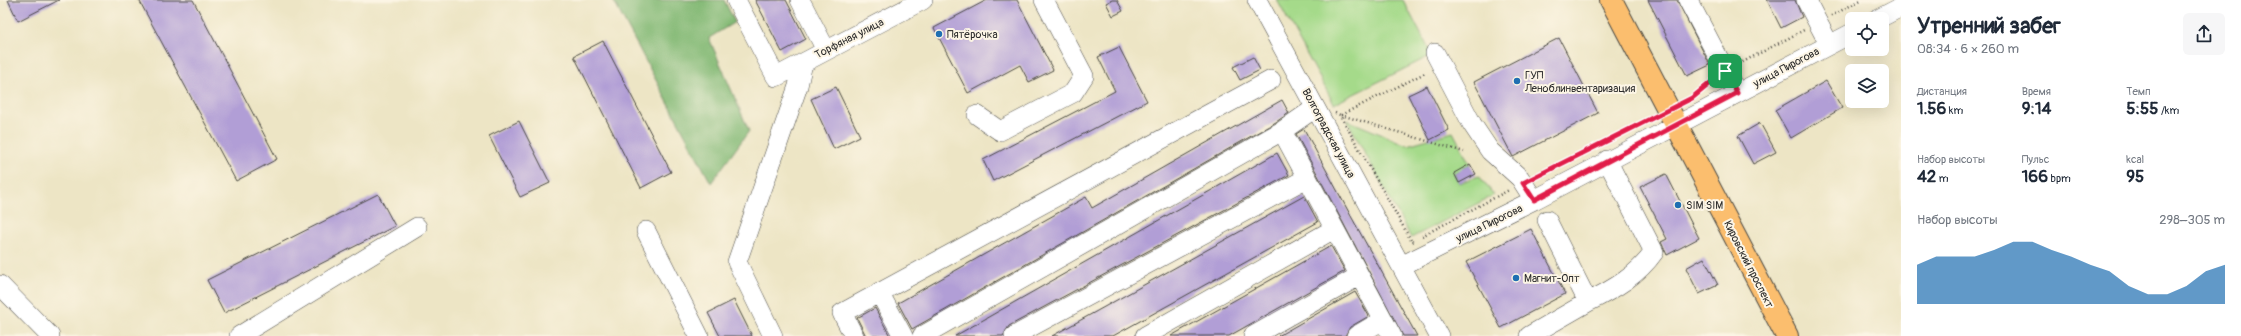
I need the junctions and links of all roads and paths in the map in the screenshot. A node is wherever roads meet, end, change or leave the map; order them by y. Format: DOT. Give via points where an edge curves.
graph roads {
  1 [pos="736,0"];
  2 [pos="800,0"];
  3 [pos="1044,0"];
  4 [pos="1257,0"];
  5 [pos="1611,0"];
  6 [pos="1688,0"];
  7 [pos="1806,0"];
  8 [pos="1861,0"];
  9 [pos="916,2"];
  10 [pos="1901,7"];
  11 [pos="1889,13"];
  12 [pos="1818,22"];
  13 [pos="1845,36"];
  14 [pos="1829,44"];
  15 [pos="826,50"];
  16 [pos="1435,53"];
  17 [pos="803,63"];
  18 [pos="1725,71"];
  19 [pos="1425,73"];
  20 [pos="1271,80"];
  21 [pos="1737,93"];
  22 [pos="1323,109"];
  23 [pos="977,115"];
  24 [pos="1340,115"];
  25 [pos="1672,116"];
  26 [pos="1282,131"];
  27 [pos="1464,152"];
  28 [pos="1607,160"];
  29 [pos="1307,178"];
  30 [pos="1523,183"];
  31 [pos="1534,200"];
  32 [pos="1547,220"];
  33 [pos="417,227"];
  34 [pos="1334,229"];
  35 [pos="646,231"];
  36 [pos="1401,266"];
  37 [pos="1359,276"];
  38 [pos="0,285"];
  39 [pos="879,292"];
  40 [pos="1588,302"];
  41 [pos="1388,328"];
  42 [pos="50,336"];
  43 [pos="239,336"];
  44 [pos="700,336"];
  45 [pos="773,336"];
  46 [pos="854,336"];
  47 [pos="903,336"];
  48 [pos="922,336"];
  49 [pos="1014,336"];
  50 [pos="1144,336"];
  51 [pos="1253,336"];
  52 [pos="1356,336"];
  53 [pos="1439,336"];
  54 [pos="1529,336"];
  55 [pos="1787,336"];
  1 -- 17 [label="street, Торфяная улица" via="776,76"];
  2 -- 15 [label="street"];
  3 -- 23 [label="street" via="1084,76 1073,94 1000,131"];
  4 -- 22 [label="street, Волгоградская улица"];
  5 -- 25 [label="main road, Кировский проспект"];
  6 -- 18 [label="street"];
  7 -- 12 [label="street"];
  8 -- 12 [label="path"];
  9 -- 15 [label="street, Торфяная улица"];
  10 -- 11 [label="street"];
  12 -- 14 [label="street"];
  12 -- 18 [label="path"];
  13 -- 14 [label="street, улица Пирогова"];
  14 -- 21 [label="street, улица Пирогова"];
  15 -- 17 [label="street, Торфяная улица"];
  16 -- 30 [label="street" via="1472,124 1490,151"];
  17 -- 45 [label="street" via="798,86 738,262"];
  18 -- 21 [label="street"];
  18 -- 25 [label="path"];
  19 -- 24 [label="path"];
  20 -- 39 [label="street"];
  21 -- 25 [label="street, улица Пирогова"];
  22 -- 24 [label="path"];
  22 -- 26 [label="street"];
  22 -- 36 [label="street, Волгоградская улица"];
  24 -- 27 [label="path"];
  24 -- 30 [label="path" via="1412,242"];
  25 -- 28 [label="street, улица Пирогова"];
  25 -- 30 [label="path"];
  25 -- 55 [label="main road, Кировский проспект"];
  26 -- 29 [label="street"];
  26 -- 48 [label="street"];
  28 -- 31 [label="street, улица Пирогова"];
  28 -- 40 [label="street" via="1654,252 1644,267 1610,291"];
  29 -- 34 [label="street"];
  29 -- 49 [label="street"];
  30 -- 31 [label="street"];
  31 -- 36 [label="street, улица Пирогова"];
  32 -- 40 [label="street"];
  33 -- 43 [label="street"];
  34 -- 37 [label="street"];
  34 -- 50 [label="street"];
  35 -- 44 [label="street"];
  36 -- 53 [label="street, Волгоградская улица"];
  37 -- 41 [label="street"];
  37 -- 51 [label="street"];
  38 -- 42 [label="street"];
  39 -- 46 [label="street" via="842,313"];
  39 -- 47 [label="street"];
  40 -- 54 [label="street"];
  41 -- 52 [label="street"];
}
